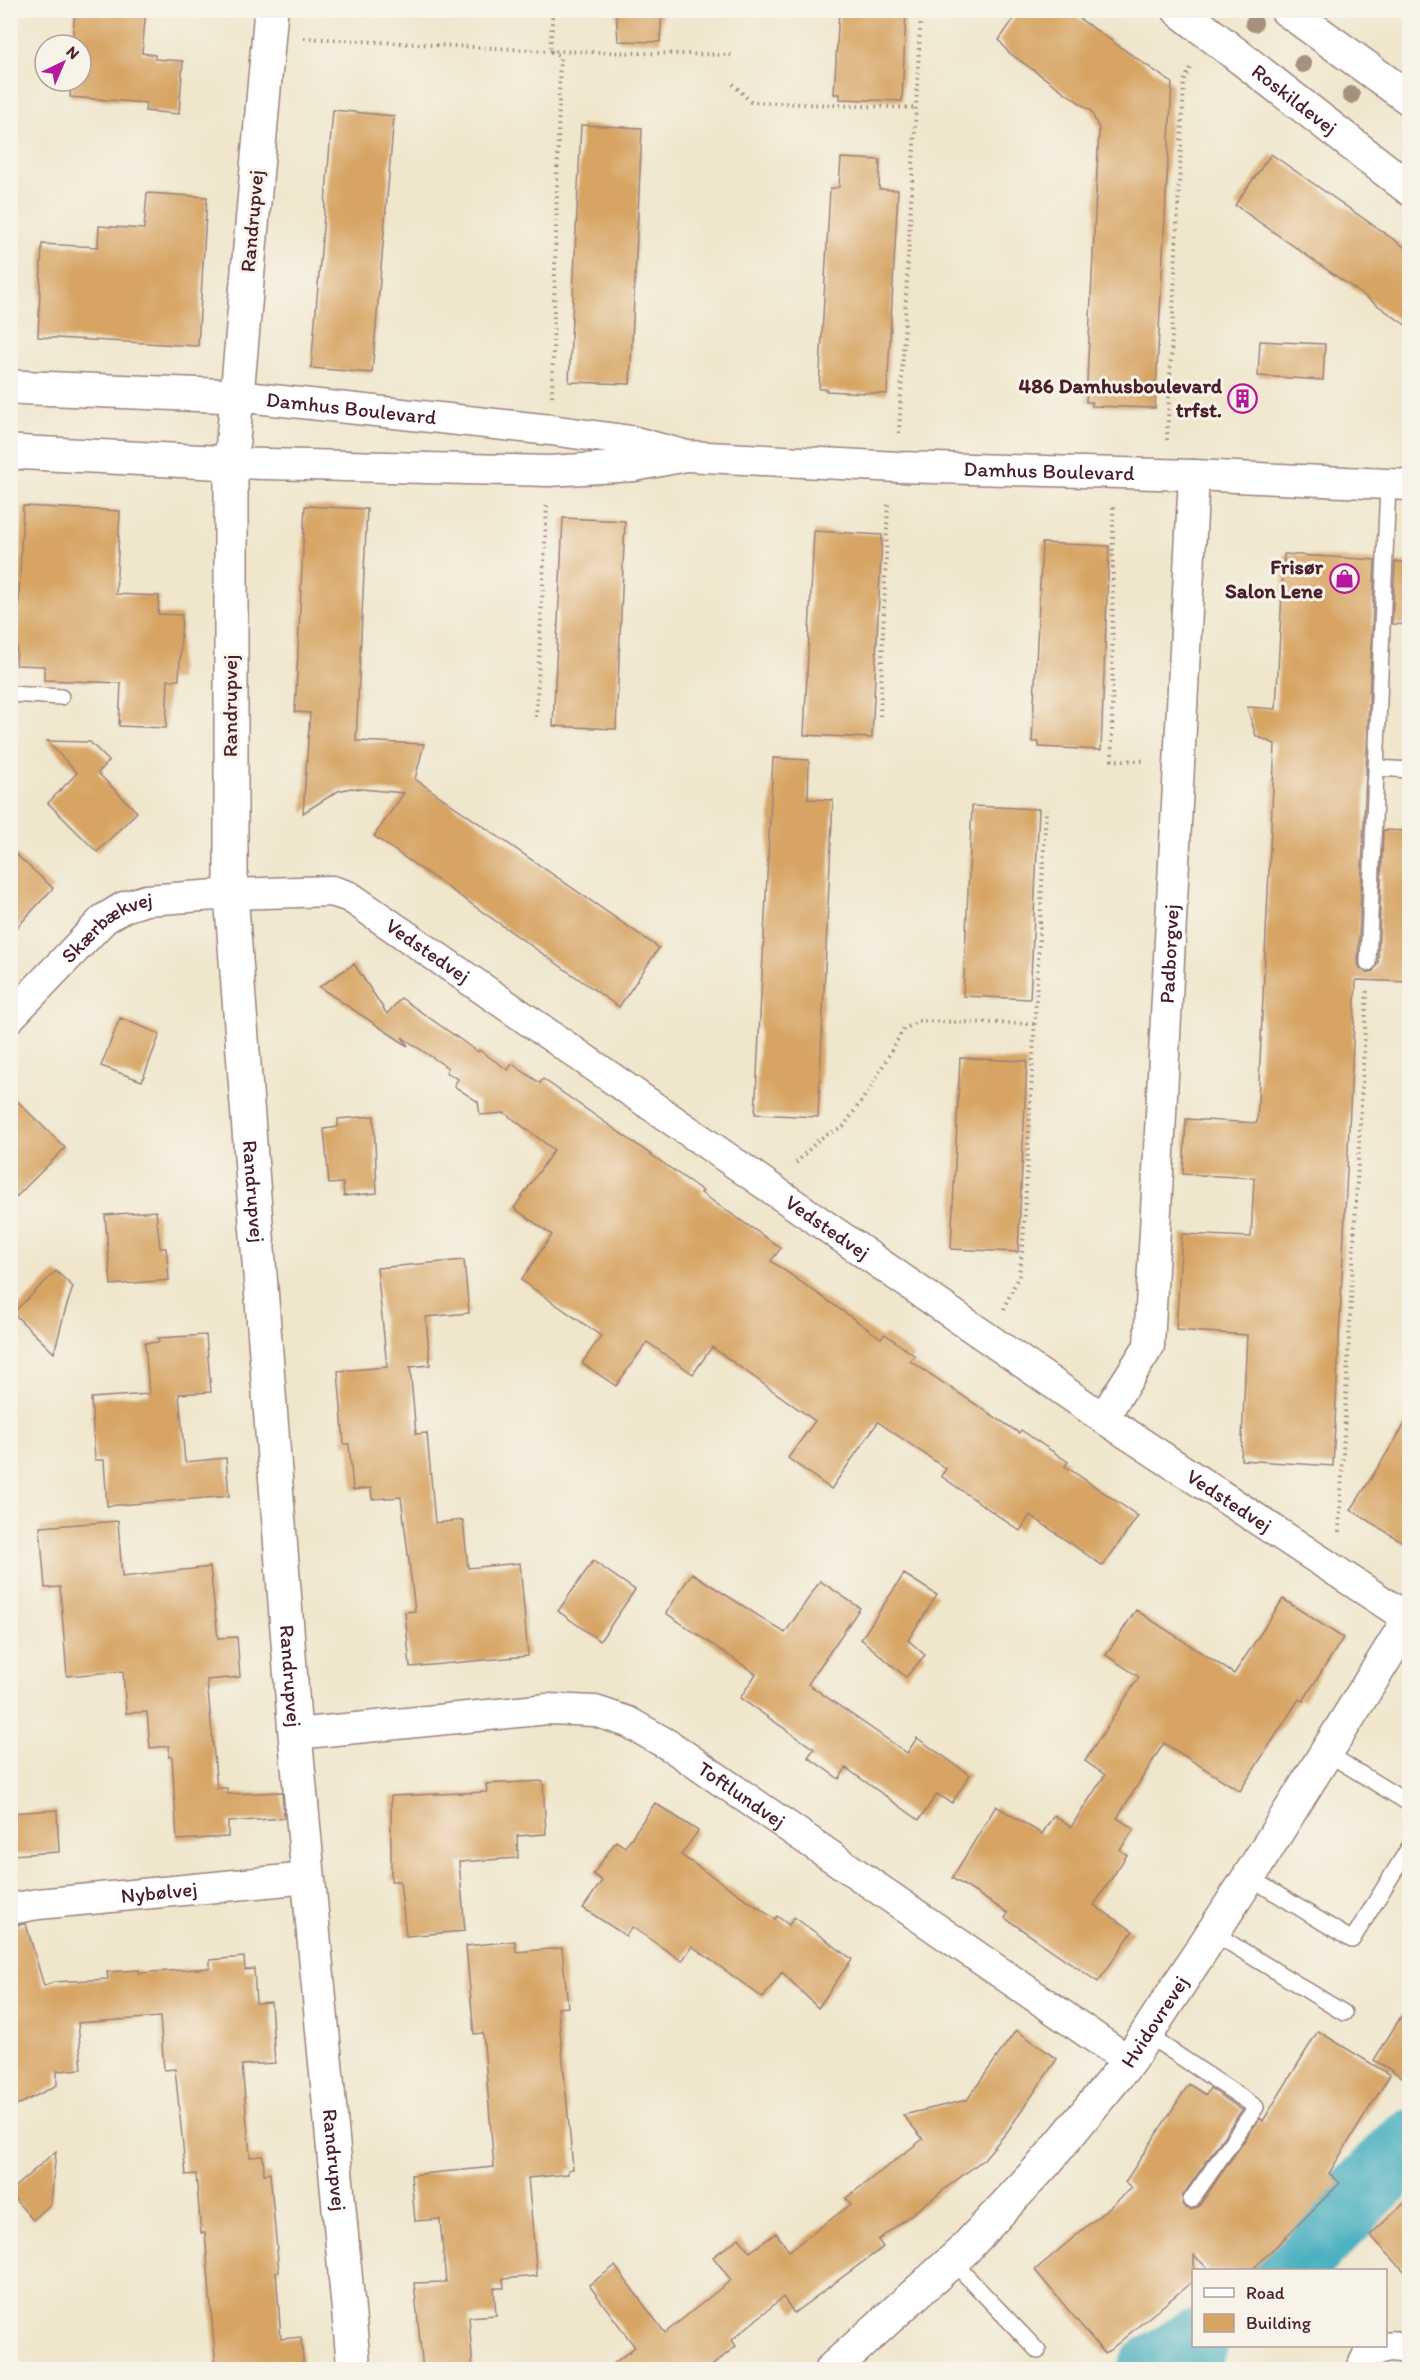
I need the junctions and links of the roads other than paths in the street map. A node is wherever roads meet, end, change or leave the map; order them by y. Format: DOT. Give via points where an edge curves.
graph roads {
  1 [pos="1179,10"];
  2 [pos="1287,10"];
  3 [pos="270,23"];
  4 [pos="1410,99"];
  5 [pos="1410,189"];
  6 [pos="10,387"];
  7 [pos="236,396"];
  8 [pos="10,452"];
  9 [pos="687,456"];
  10 [pos="231,463"];
  11 [pos="1194,475"];
  12 [pos="1399,485"];
  13 [pos="10,694"];
  14 [pos="62,697"];
  15 [pos="1376,768"];
  16 [pos="1410,770"];
  17 [pos="231,894"];
  18 [pos="1368,963"];
  19 [pos="10,1017"];
  20 [pos="1103,1418"];
  21 [pos="1409,1618"];
  22 [pos="295,1734"];
  23 [pos="1324,1752"];
  24 [pos="1410,1804"];
  25 [pos="1410,1846"];
  26 [pos="1249,1877"];
  27 [pos="308,1878"];
  28 [pos="10,1909"];
  29 [pos="1212,1932"];
  30 [pos="1344,2013"];
  31 [pos="1146,2034"];
  32 [pos="1129,2061"];
  33 [pos="1191,2200"];
  34 [pos="952,2260"];
  35 [pos="1387,2345"];
  36 [pos="1382,2347"];
  37 [pos="1410,2350"];
  38 [pos="1038,2351"];
  39 [pos="354,2370"];
  40 [pos="831,2370"];
  41 [pos="1362,2370"];
  1 -- 5 [label="street, Roskildevej"];
  2 -- 4 [label="street"];
  3 -- 7 [label="street, Randrupvej"];
  6 -- 7 [label="street, Damhus Boulevard"];
  7 -- 9 [label="street, Damhus Boulevard" via="551,430 631,441"];
  7 -- 10 [label="street, Randrupvej"];
  8 -- 10 [label="street, Damhus Boulevard"];
  9 -- 10 [label="street, Damhus Boulevard" via="634,466 549,471"];
  9 -- 11 [label="street, Damhus Boulevard"];
  10 -- 17 [label="street, Randrupvej"];
  11 -- 12 [label="street, Damhus Boulevard"];
  11 -- 20 [label="street, Padborgvej" via="1149,1346"];
  12 -- 15 [label="lane"];
  13 -- 14 [label="lane"];
  15 -- 16 [label="lane"];
  15 -- 18 [label="lane"];
  17 -- 19 [label="street, Skærbækvej" via="146,900 124,907 104,919"];
  17 -- 20 [label="street, Vedstedvej" via="332,891 350,897"];
  17 -- 22 [label="street, Randrupvej"];
  20 -- 21 [label="street, Vedstedvej"];
  21 -- 23 [label="street, Hvidovrevej"];
  22 -- 27 [label="street, Randrupvej"];
  22 -- 32 [label="street, Toftlundvej" via="548,1709 595,1711 628,1722 672,1747"];
  23 -- 24 [label="lane"];
  23 -- 26 [label="street, Hvidovrevej"];
  25 -- 26 [label="lane" via="1352,1940"];
  26 -- 29 [label="street, Hvidovrevej"];
  27 -- 28 [label="street, Nybølvej"];
  27 -- 39 [label="street, Randrupvej"];
  29 -- 30 [label="lane"];
  29 -- 31 [label="street, Hvidovrevej"];
  31 -- 32 [label="street, Hvidovrevej"];
  31 -- 33 [label="lane" via="1256,2107"];
  32 -- 34 [label="street, Hvidovrevej" via="1045,2163"];
  34 -- 38 [label="lane"];
  34 -- 40 [label="street, Hvidovrevej"];
  35 -- 37 [label="street"];
  36 -- 41 [label="street" via="1375,2349"];
}
